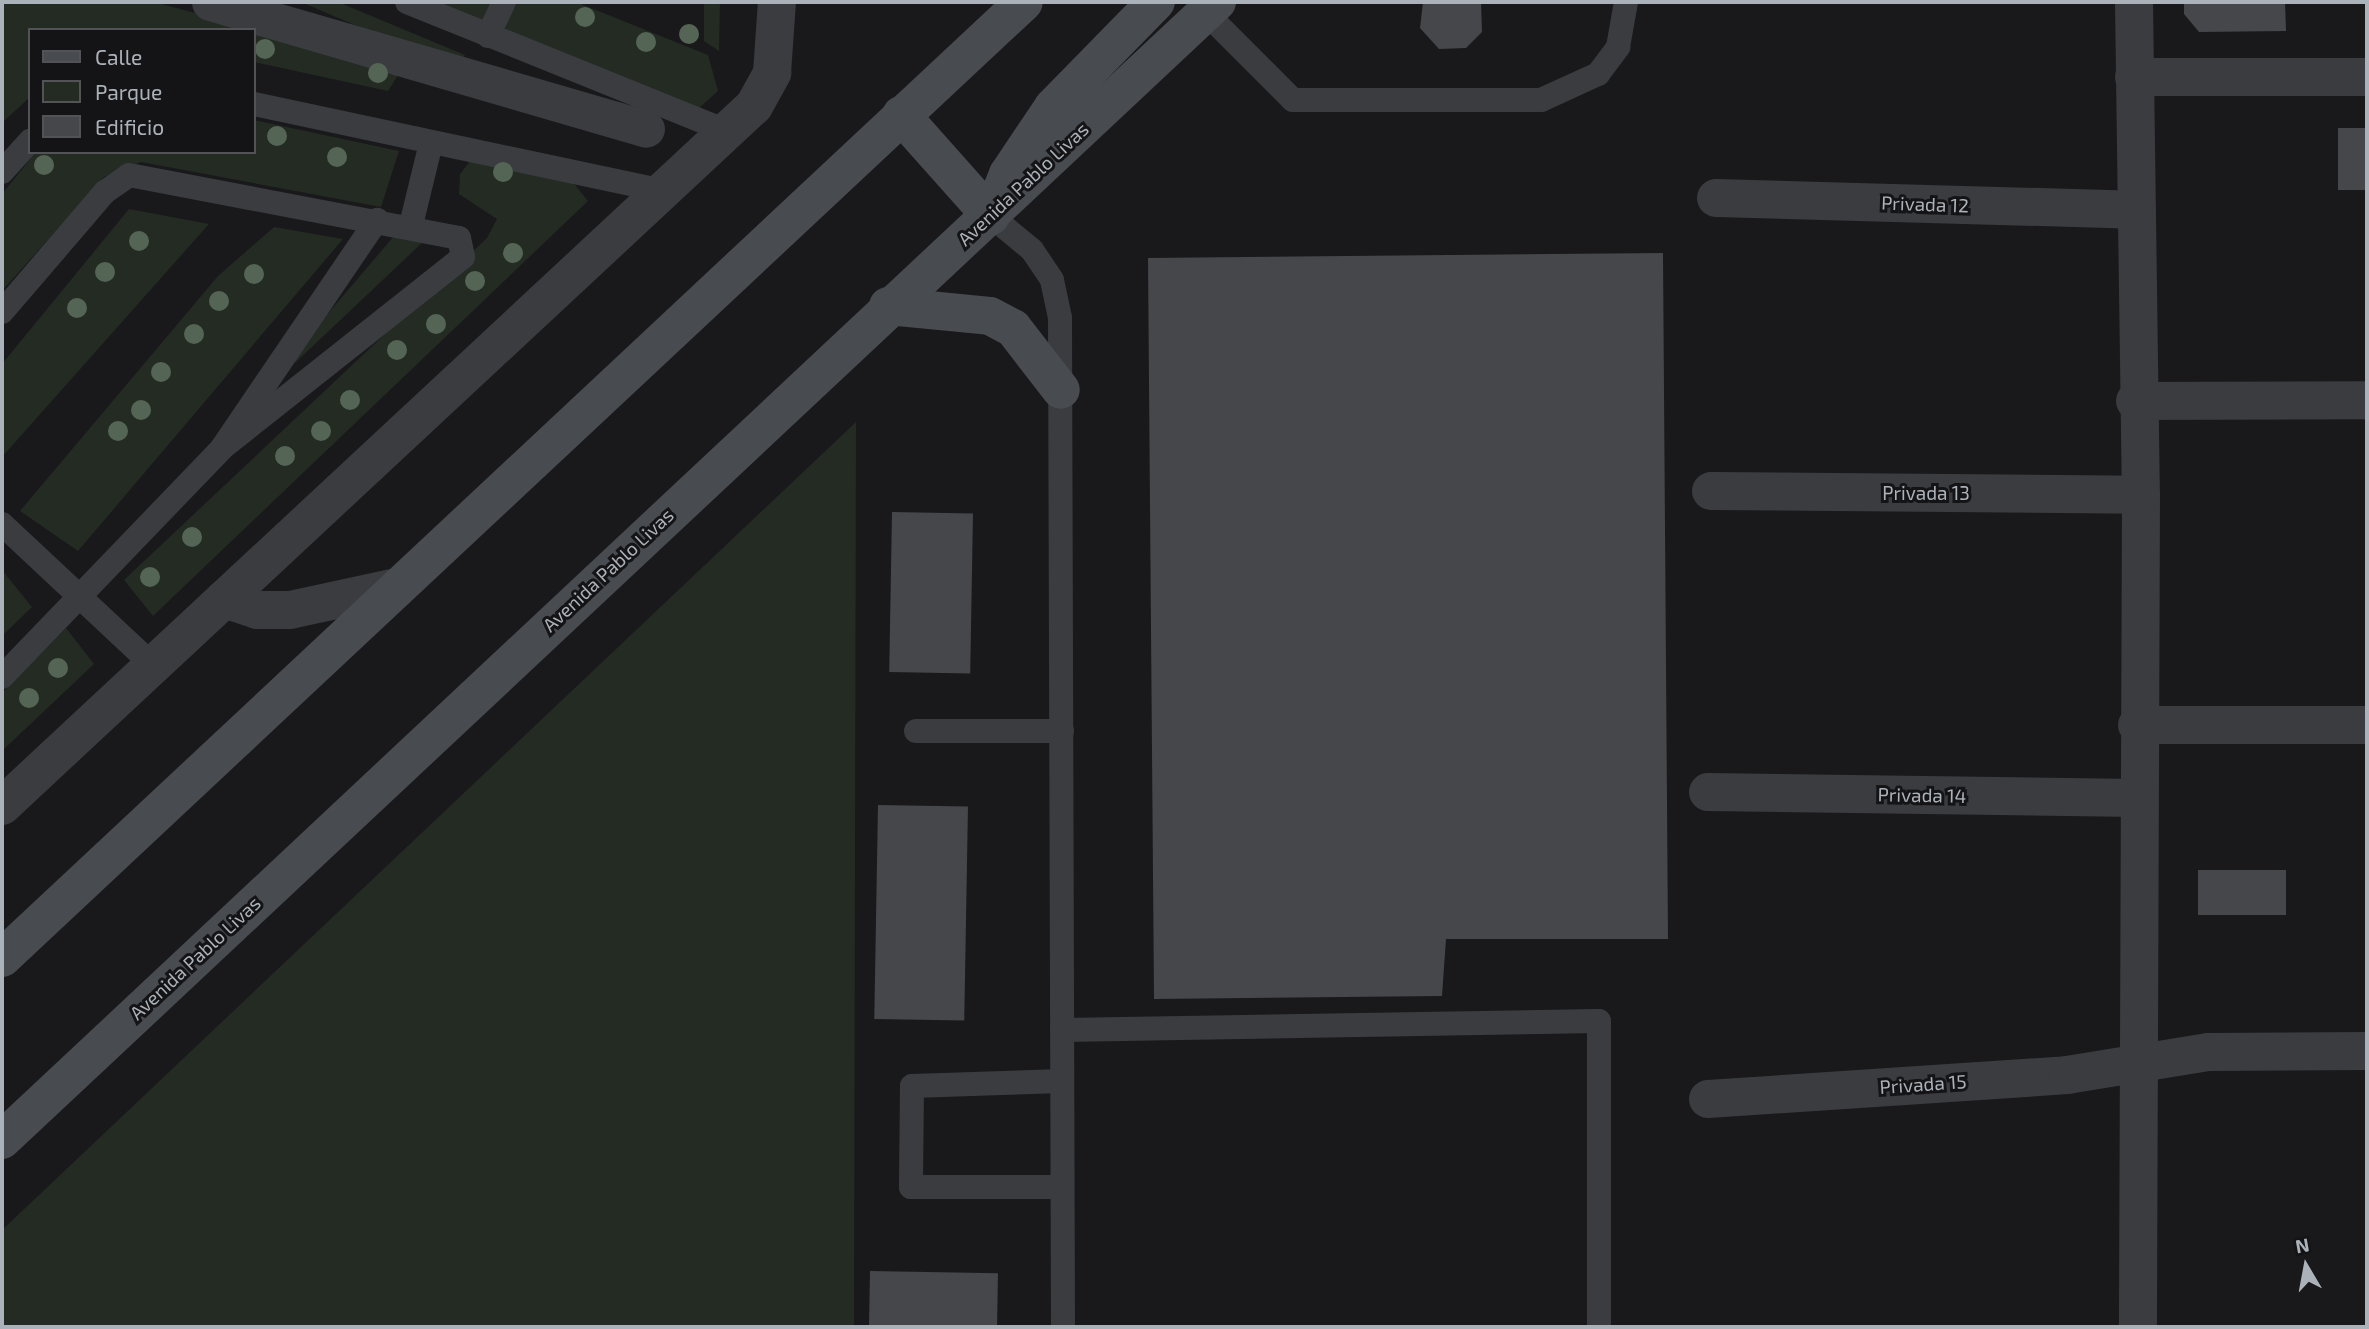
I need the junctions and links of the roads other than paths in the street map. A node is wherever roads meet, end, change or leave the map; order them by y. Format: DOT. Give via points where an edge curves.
graph roads {
  1 [pos="210,2"];
  2 [pos="407,2"];
  3 [pos="504,2"];
  4 [pos="776,2"];
  5 [pos="1024,2"];
  6 [pos="1156,2"];
  7 [pos="1626,2"];
  8 [pos="2134,2"];
  9 [pos="1211,7"];
  10 [pos="488,36"];
  11 [pos="2367,76"];
  12 [pos="2134,77"];
  13 [pos="256,104"];
  14 [pos="901,115"];
  15 [pos="646,130"];
  16 [pos="728,132"];
  17 [pos="28,143"];
  18 [pos="431,143"];
  19 [pos="2,172"];
  20 [pos="665,191"];
  21 [pos="1716,198"];
  22 [pos="2134,210"];
  23 [pos="991,216"];
  24 [pos="377,220"];
  25 [pos="411,225"];
  26 [pos="888,306"];
  27 [pos="2,312"];
  28 [pos="1061,390"];
  29 [pos="2135,401"];
  30 [pos="2367,401"];
  31 [pos="222,448"];
  32 [pos="1711,491"];
  33 [pos="2141,495"];
  34 [pos="2,524"];
  35 [pos="392,588"];
  36 [pos="84,596"];
  37 [pos="224,599"];
  38 [pos="154,666"];
  39 [pos="2,677"];
  40 [pos="2137,725"];
  41 [pos="2367,725"];
  42 [pos="916,731"];
  43 [pos="1062,731"];
  44 [pos="1708,792"];
  45 [pos="2136,799"];
  46 [pos="2,806"];
  47 [pos="2,958"];
  48 [pos="1062,1030"];
  49 [pos="2367,1051"];
  50 [pos="2136,1064"];
  51 [pos="1062,1081"];
  52 [pos="1708,1099"];
  53 [pos="2,1140"];
  54 [pos="1062,1187"];
  55 [pos="1062,1327"];
  56 [pos="1599,1327"];
  57 [pos="2138,1327"];
  1 -- 15 [label="street"];
  2 -- 10 [label="lane"];
  3 -- 10 [label="lane"];
  4 -- 16 [label="street" via="772,73 754,106"];
  5 -- 14 [label="main road"];
  6 -- 23 [label="main road" via="1053,107 1008,174"];
  7 -- 9 [label="lane" via="1618,47 1598,74 1541,100 1293,100"];
  8 -- 12 [label="street"];
  9 -- 23 [label="main road, Avenida Pablo Livas"];
  10 -- 16 [label="lane"];
  11 -- 12 [label="street"];
  12 -- 22 [label="street"];
  13 -- 18 [label="lane"];
  14 -- 23 [label="main road"];
  14 -- 35 [label="main road"];
  16 -- 20 [label="street"];
  17 -- 19 [label="lane"];
  18 -- 20 [label="lane"];
  18 -- 25 [label="lane"];
  20 -- 37 [label="street"];
  21 -- 22 [label="street, Privada 12"];
  22 -- 29 [label="street"];
  23 -- 26 [label="main road, Avenida Pablo Livas"];
  23 -- 28 [label="lane" via="1032,250 1052,280"];
  24 -- 25 [label="lane"];
  24 -- 27 [label="lane" via="129,175 105,192"];
  24 -- 31 [label="lane"];
  25 -- 31 [label="lane" via="459,238 463,257"];
  26 -- 28 [label="main road" via="990,316 1013,328"];
  26 -- 53 [label="main road, Avenida Pablo Livas"];
  28 -- 43 [label="lane"];
  29 -- 30 [label="street"];
  29 -- 33 [label="street"];
  31 -- 36 [label="lane"];
  32 -- 33 [label="street, Privada 13"];
  33 -- 40 [label="street"];
  34 -- 36 [label="lane"];
  35 -- 37 [label="street" via="290,610 257,610"];
  35 -- 47 [label="main road"];
  36 -- 38 [label="lane"];
  36 -- 39 [label="lane"];
  37 -- 38 [label="street"];
  38 -- 46 [label="street"];
  40 -- 41 [label="street"];
  40 -- 45 [label="street"];
  42 -- 43 [label="lane"];
  43 -- 48 [label="lane"];
  44 -- 45 [label="street, Privada 14"];
  45 -- 50 [label="street"];
  48 -- 51 [label="lane"];
  48 -- 56 [label="lane" via="1599,1021"];
  49 -- 50 [label="street, Privada 15" via="2208,1052"];
  50 -- 52 [label="street, Privada 15" via="2067,1075"];
  50 -- 57 [label="street"];
  51 -- 54 [label="lane"];
  51 -- 54 [label="lane" via="912,1086 911,1187"];
  54 -- 55 [label="lane"];
}
